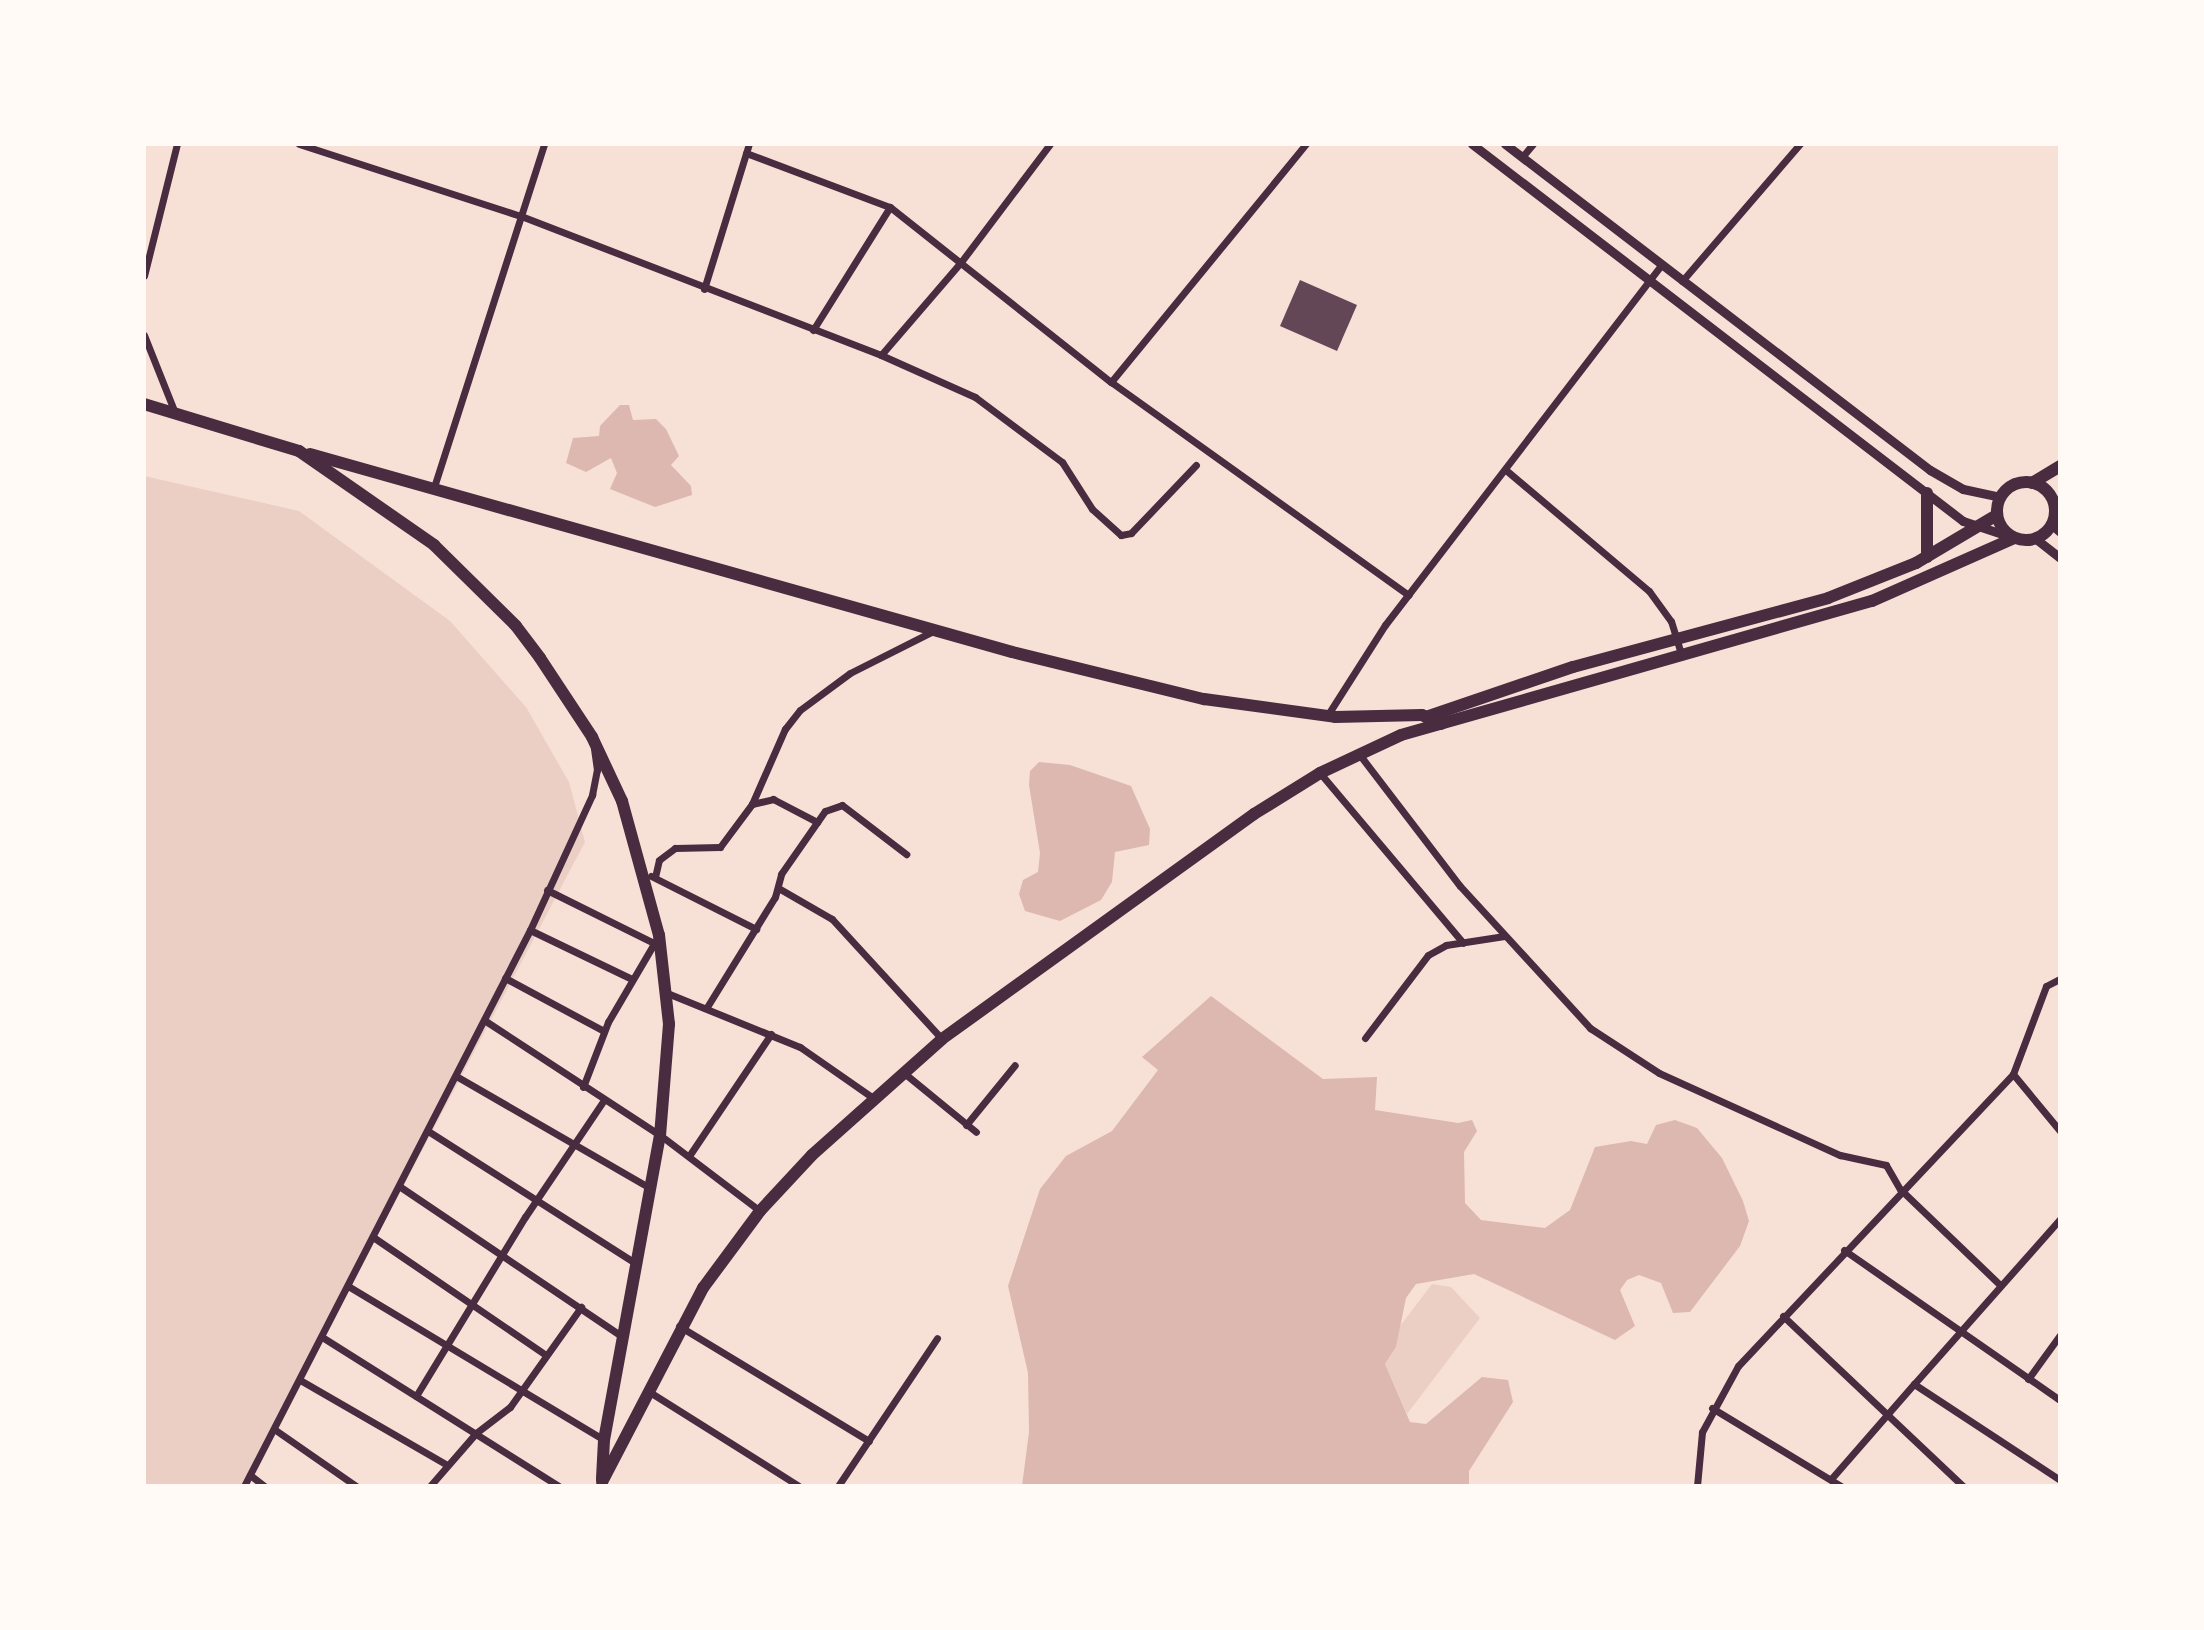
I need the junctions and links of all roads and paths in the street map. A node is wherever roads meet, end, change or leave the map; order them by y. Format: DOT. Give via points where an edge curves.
graph roads {
  1 [pos="177,144"];
  2 [pos="299,144"];
  3 [pos="544,144"];
  4 [pos="749,144"];
  5 [pos="1036,144"];
  6 [pos="1306,144"];
  7 [pos="1472,144"];
  8 [pos="1505,144"];
  9 [pos="1533,144"];
  10 [pos="1800,144"];
  11 [pos="1047,147"];
  12 [pos="746,153"];
  13 [pos="1522,157"];
  14 [pos="890,207"];
  15 [pos="521,216"];
  16 [pos="961,262"];
  17 [pos="1660,266"];
  18 [pos="144,276"];
  19 [pos="1650,280"];
  20 [pos="1682,281"];
  21 [pos="704,289"];
  22 [pos="813,330"];
  23 [pos="144,335"];
  24 [pos="881,355"];
  25 [pos="1111,382"];
  26 [pos="144,404"];
  27 [pos="175,413"];
  28 [pos="299,451"];
  29 [pos="1196,465"];
  30 [pos="2060,466"];
  31 [pos="1507,471"];
  32 [pos="2032,483"];
  33 [pos="434,487"];
  34 [pos="1927,493"];
  35 [pos="2001,497"];
  36 [pos="1997,515"];
  37 [pos="2057,515"];
  38 [pos="1973,528"];
  39 [pos="2014,538"];
  40 [pos="2036,539"];
  41 [pos="1927,557"];
  42 [pos="2060,558"];
  43 [pos="1409,595"];
  44 [pos="937,629"];
  45 [pos="1678,640"];
  46 [pos="1682,656"];
  47 [pos="1327,716"];
  48 [pos="1428,716"];
  49 [pos="1441,724"];
  50 [pos="1401,735"];
  51 [pos="592,737"];
  52 [pos="1359,754"];
  53 [pos="1320,773"];
  54 [pos="752,804"];
  55 [pos="817,822"];
  56 [pos="906,854"];
  57 [pos="651,876"];
  58 [pos="780,889"];
  59 [pos="547,890"];
  60 [pos="756,929"];
  61 [pos="530,930"];
  62 [pos="1504,936"];
  63 [pos="657,939"];
  64 [pos="1463,943"];
  65 [pos="505,978"];
  66 [pos="632,979"];
  67 [pos="2060,979"];
  68 [pos="667,993"];
  69 [pos="707,1007"];
  70 [pos="484,1020"];
  71 [pos="604,1031"];
  72 [pos="771,1034"];
  73 [pos="1365,1038"];
  74 [pos="942,1039"];
  75 [pos="1015,1065"];
  76 [pos="903,1072"];
  77 [pos="2013,1074"];
  78 [pos="456,1076"];
  79 [pos="583,1087"];
  80 [pos="873,1098"];
  81 [pos="604,1100"];
  82 [pos="966,1125"];
  83 [pos="428,1131"];
  84 [pos="2060,1131"];
  85 [pos="976,1132"];
  86 [pos="660,1135"];
  87 [pos="574,1145"];
  88 [pos="689,1156"];
  89 [pos="399,1186"];
  90 [pos="650,1188"];
  91 [pos="1900,1189"];
  92 [pos="536,1201"];
  93 [pos="760,1211"];
  94 [pos="2060,1219"];
  95 [pos="373,1237"];
  96 [pos="1844,1250"];
  97 [pos="503,1252"];
  98 [pos="637,1264"];
  99 [pos="2000,1285"];
  100 [pos="348,1286"];
  101 [pos="469,1304"];
  102 [pos="581,1307"];
  103 [pos="1783,1316"];
  104 [pos="679,1326"];
  105 [pos="1959,1333"];
  106 [pos="2060,1335"];
  107 [pos="322,1337"];
  108 [pos="623,1337"];
  109 [pos="937,1338"];
  110 [pos="445,1345"];
  111 [pos="546,1355"];
  112 [pos="2028,1379"];
  113 [pos="300,1380"];
  114 [pos="1914,1384"];
  115 [pos="648,1391"];
  116 [pos="521,1393"];
  117 [pos="416,1396"];
  118 [pos="2060,1400"];
  119 [pos="1712,1408"];
  120 [pos="1886,1414"];
  121 [pos="274,1429"];
  122 [pos="476,1433"];
  123 [pos="604,1440"];
  124 [pos="869,1441"];
  125 [pos="447,1465"];
  126 [pos="250,1475"];
  127 [pos="1831,1479"];
  128 [pos="2060,1480"];
  129 [pos="601,1484"];
  130 [pos="244,1486"];
  131 [pos="264,1486"];
  132 [pos="356,1486"];
  133 [pos="430,1486"];
  134 [pos="559,1486"];
  135 [pos="799,1486"];
  136 [pos="838,1486"];
  137 [pos="1697,1486"];
  138 [pos="1841,1486"];
  139 [pos="1963,1486"];
  1 -- 18 [label="street"];
  2 -- 15 [label="street"];
  3 -- 15 [label="street"];
  4 -- 12 [label="street"];
  5 -- 11 [label="street"];
  6 -- 25 [label="street"];
  7 -- 19 [label="street"];
  8 -- 13 [label="street"];
  9 -- 13 [label="street"];
  10 -- 20 [label="street"];
  11 -- 16 [label="street"];
  12 -- 14 [label="street"];
  12 -- 21 [label="street"];
  13 -- 17 [label="street"];
  14 -- 16 [label="street"];
  14 -- 22 [label="street"];
  15 -- 21 [label="street"];
  15 -- 33 [label="street"];
  16 -- 24 [label="street"];
  16 -- 25 [label="street"];
  17 -- 19 [label="street"];
  17 -- 20 [label="street"];
  19 -- 31 [label="street"];
  19 -- 34 [label="street"];
  20 -- 35 [label="street" via="1940,477 1963,489"];
  21 -- 22 [label="street"];
  22 -- 24 [label="street"];
  23 -- 27 [label="street"];
  24 -- 29 [label="street" via="975,397 1008,419 1062,462 1092,509 1121,535 1131,533"];
  25 -- 43 [label="street"];
  26 -- 27 [label="highway"];
  27 -- 28 [label="highway"];
  28 -- 33 [label="highway"];
  28 -- 51 [label="highway" via="373,498 477,585 524,636"];
  30 -- 32 [label="highway"];
  31 -- 43 [label="street"];
  31 -- 45 [label="street" via="1649,591"];
  32 -- 35 [label="highway" via="2014,485"];
  32 -- 37 [label="highway"];
  33 -- 44 [label="highway"];
  34 -- 38 [label="street"];
  34 -- 41 [label="highway"];
  35 -- 36 [label="highway"];
  36 -- 38 [label="highway"];
  36 -- 39 [label="highway"];
  37 -- 40 [label="highway"];
  38 -- 39 [label="street"];
  38 -- 41 [label="highway"];
  39 -- 40 [label="highway"];
  39 -- 46 [label="highway" via="1872,601"];
  40 -- 42 [label="street"];
  41 -- 45 [label="highway" via="1828,598"];
  43 -- 47 [label="street"];
  44 -- 47 [label="highway" via="1204,699"];
  44 -- 54 [label="street" via="850,673 800,710 785,729"];
  45 -- 46 [label="street"];
  45 -- 48 [label="highway" via="1573,667"];
  46 -- 49 [label="highway"];
  47 -- 48 [label="highway"];
  48 -- 49 [label="highway"];
  48 -- 50 [label="highway"];
  49 -- 50 [label="highway"];
  50 -- 52 [label="highway"];
  51 -- 57 [label="highway"];
  51 -- 59 [label="street" via="597,770 592,795"];
  52 -- 53 [label="highway"];
  52 -- 62 [label="street" via="1431,851"];
  53 -- 64 [label="street"];
  53 -- 74 [label="highway" via="1190,859"];
  54 -- 55 [label="street" via="773,799"];
  54 -- 57 [label="street" via="720,847 675,848 659,860"];
  55 -- 56 [label="street" via="825,811 842,805"];
  55 -- 58 [label="street" via="781,874"];
  57 -- 60 [label="street"];
  57 -- 63 [label="highway"];
  58 -- 60 [label="street"];
  58 -- 74 [label="street" via="832,919"];
  59 -- 61 [label="street"];
  59 -- 63 [label="street"];
  60 -- 69 [label="street"];
  61 -- 65 [label="street"];
  61 -- 66 [label="street"];
  62 -- 64 [label="street"];
  62 -- 91 [label="street" via="1590,1028 1632,1060 1840,1155 1886,1165"];
  63 -- 66 [label="street"];
  63 -- 68 [label="highway"];
  64 -- 73 [label="street" via="1428,955"];
  65 -- 70 [label="street"];
  65 -- 71 [label="street"];
  66 -- 71 [label="street"];
  67 -- 77 [label="street" via="2046,986"];
  68 -- 69 [label="street"];
  68 -- 86 [label="highway" via="668,1064"];
  69 -- 72 [label="street"];
  70 -- 78 [label="street"];
  70 -- 79 [label="street"];
  71 -- 79 [label="street"];
  72 -- 80 [label="street" via="800,1047"];
  72 -- 88 [label="street"];
  74 -- 76 [label="highway"];
  75 -- 82 [label="street"];
  76 -- 80 [label="highway"];
  76 -- 82 [label="street"];
  77 -- 84 [label="street"];
  77 -- 91 [label="street"];
  78 -- 83 [label="street"];
  78 -- 87 [label="street"];
  79 -- 81 [label="street"];
  80 -- 93 [label="highway"];
  81 -- 86 [label="street"];
  81 -- 87 [label="street"];
  82 -- 85 [label="street"];
  83 -- 89 [label="street"];
  83 -- 92 [label="street"];
  86 -- 88 [label="street"];
  86 -- 90 [label="highway"];
  87 -- 90 [label="street"];
  87 -- 92 [label="street"];
  88 -- 93 [label="street"];
  89 -- 95 [label="street"];
  89 -- 97 [label="street"];
  90 -- 98 [label="highway"];
  91 -- 96 [label="street"];
  91 -- 99 [label="street"];
  92 -- 97 [label="street"];
  92 -- 98 [label="street"];
  93 -- 104 [label="highway"];
  94 -- 99 [label="street"];
  95 -- 100 [label="street"];
  95 -- 101 [label="street"];
  96 -- 103 [label="street"];
  96 -- 105 [label="street"];
  97 -- 101 [label="street"];
  97 -- 102 [label="street"];
  98 -- 108 [label="highway"];
  99 -- 105 [label="street"];
  100 -- 107 [label="street"];
  100 -- 110 [label="street"];
  101 -- 110 [label="street"];
  101 -- 111 [label="street"];
  102 -- 108 [label="street"];
  102 -- 111 [label="street"];
  103 -- 119 [label="street" via="1738,1366"];
  103 -- 120 [label="street"];
  104 -- 115 [label="highway"];
  104 -- 124 [label="street"];
  105 -- 112 [label="street"];
  105 -- 114 [label="street"];
  106 -- 112 [label="street"];
  107 -- 113 [label="street"];
  107 -- 117 [label="street"];
  108 -- 123 [label="highway"];
  109 -- 124 [label="street"];
  110 -- 116 [label="street"];
  110 -- 117 [label="street"];
  111 -- 116 [label="street"];
  112 -- 118 [label="street"];
  113 -- 121 [label="street"];
  113 -- 125 [label="street"];
  114 -- 120 [label="street"];
  114 -- 128 [label="street"];
  115 -- 129 [label="highway"];
  115 -- 135 [label="street"];
  116 -- 122 [label="street"];
  116 -- 123 [label="street"];
  117 -- 122 [label="street"];
  119 -- 127 [label="street"];
  119 -- 137 [label="street" via="1697,1453"];
  120 -- 127 [label="street"];
  120 -- 139 [label="street"];
  121 -- 126 [label="street"];
  121 -- 132 [label="street"];
  122 -- 125 [label="street"];
  122 -- 134 [label="street"];
  123 -- 129 [label="highway"];
  124 -- 136 [label="street"];
  125 -- 133 [label="street"];
  126 -- 130 [label="street"];
  126 -- 131 [label="street"];
  127 -- 138 [label="street"];
}
